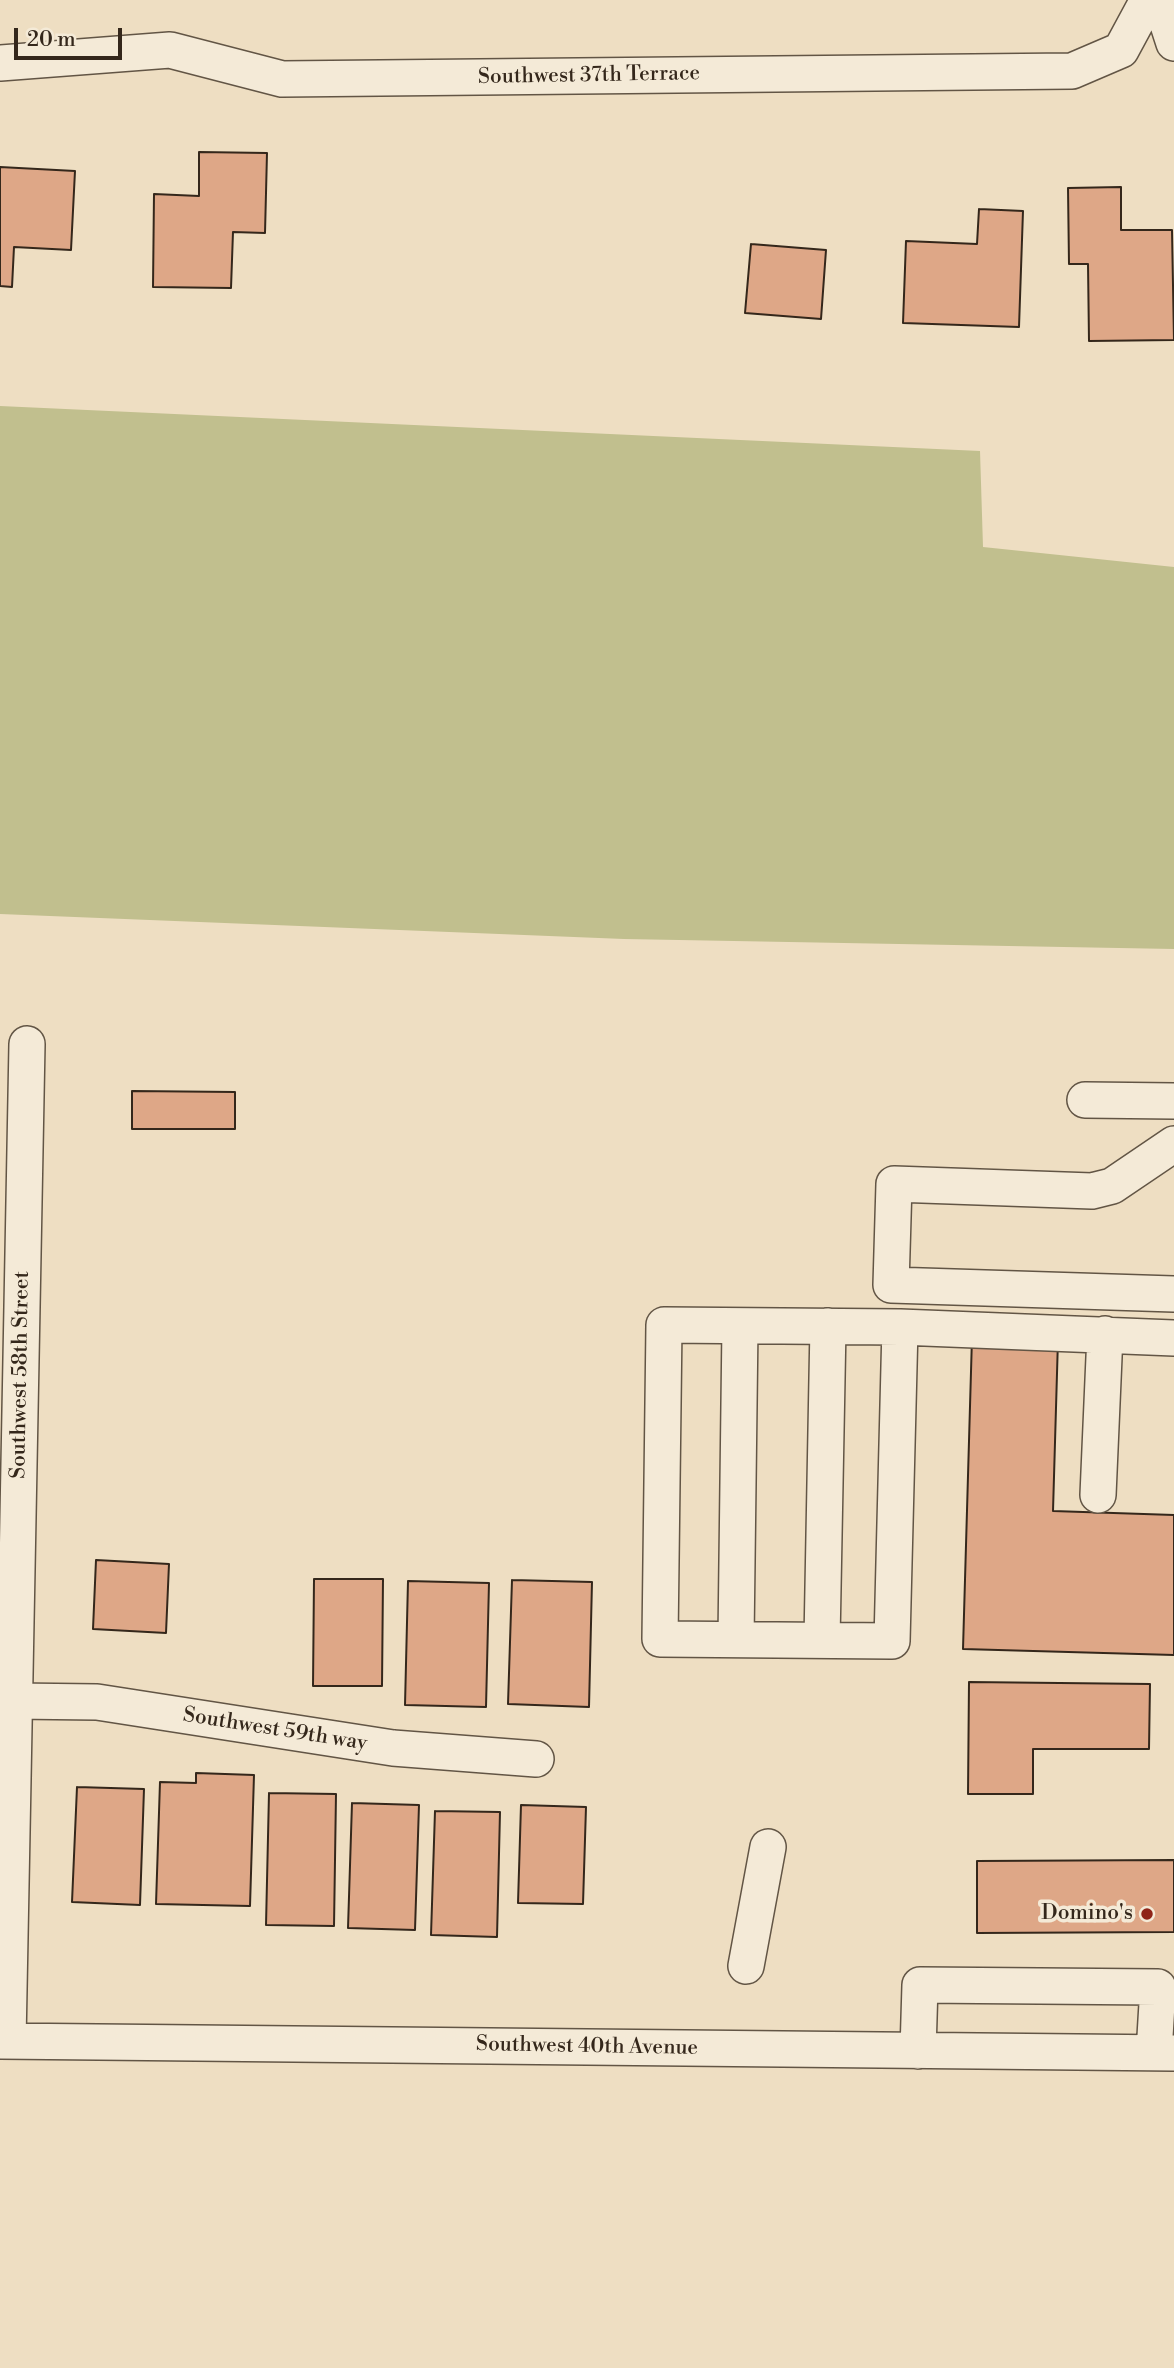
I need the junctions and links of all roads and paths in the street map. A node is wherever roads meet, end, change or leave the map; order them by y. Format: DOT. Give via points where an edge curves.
graph roads {
  1 [pos="1148,0"];
  2 [pos="1160,0"];
  3 [pos="1174,43"];
  4 [pos="0,63"];
  5 [pos="27,1044"];
  6 [pos="1085,1100"];
  7 [pos="1174,1101"];
  8 [pos="1174,1144"];
  9 [pos="1174,1294"];
  10 [pos="740,1326"];
  11 [pos="828,1326"];
  12 [pos="900,1327"];
  13 [pos="1105,1334"];
  14 [pos="1174,1338"];
  15 [pos="1098,1495"];
  16 [pos="736,1639"];
  17 [pos="822,1640"];
  18 [pos="14,1700"];
  19 [pos="536,1759"];
  20 [pos="768,1847"];
  21 [pos="746,1966"];
  22 [pos="4,2041"];
  23 [pos="918,2051"];
  24 [pos="1164,2053"];
  1 -- 4 [label="street, Southwest 37th Terrace" via="1121,50 1072,71 282,79 170,50"];
  2 -- 3 [label="street"];
  5 -- 18 [label="street, Southwest 58th Street"];
  6 -- 7 [label="street"];
  8 -- 9 [label="street" via="1112,1186 1093,1191 894,1184 891,1285"];
  10 -- 11 [label="street"];
  10 -- 16 [label="street"];
  10 -- 16 [label="street" via="664,1325 660,1639"];
  11 -- 12 [label="street"];
  11 -- 17 [label="street"];
  12 -- 13 [label="street"];
  12 -- 17 [label="street" via="892,1641"];
  13 -- 14 [label="street"];
  13 -- 15 [label="street"];
  16 -- 17 [label="street"];
  18 -- 19 [label="street, Southwest 59th way" via="97,1702 393,1748"];
  18 -- 22 [label="street, Southwest 58th Street"];
  20 -- 21 [label="street"];
  22 -- 23 [label="street, Southwest 40th Avenue"];
  23 -- 24 [label="street, Southwest 40th Avenue"];
  23 -- 24 [label="street" via="920,1985 1158,1987"];
}
